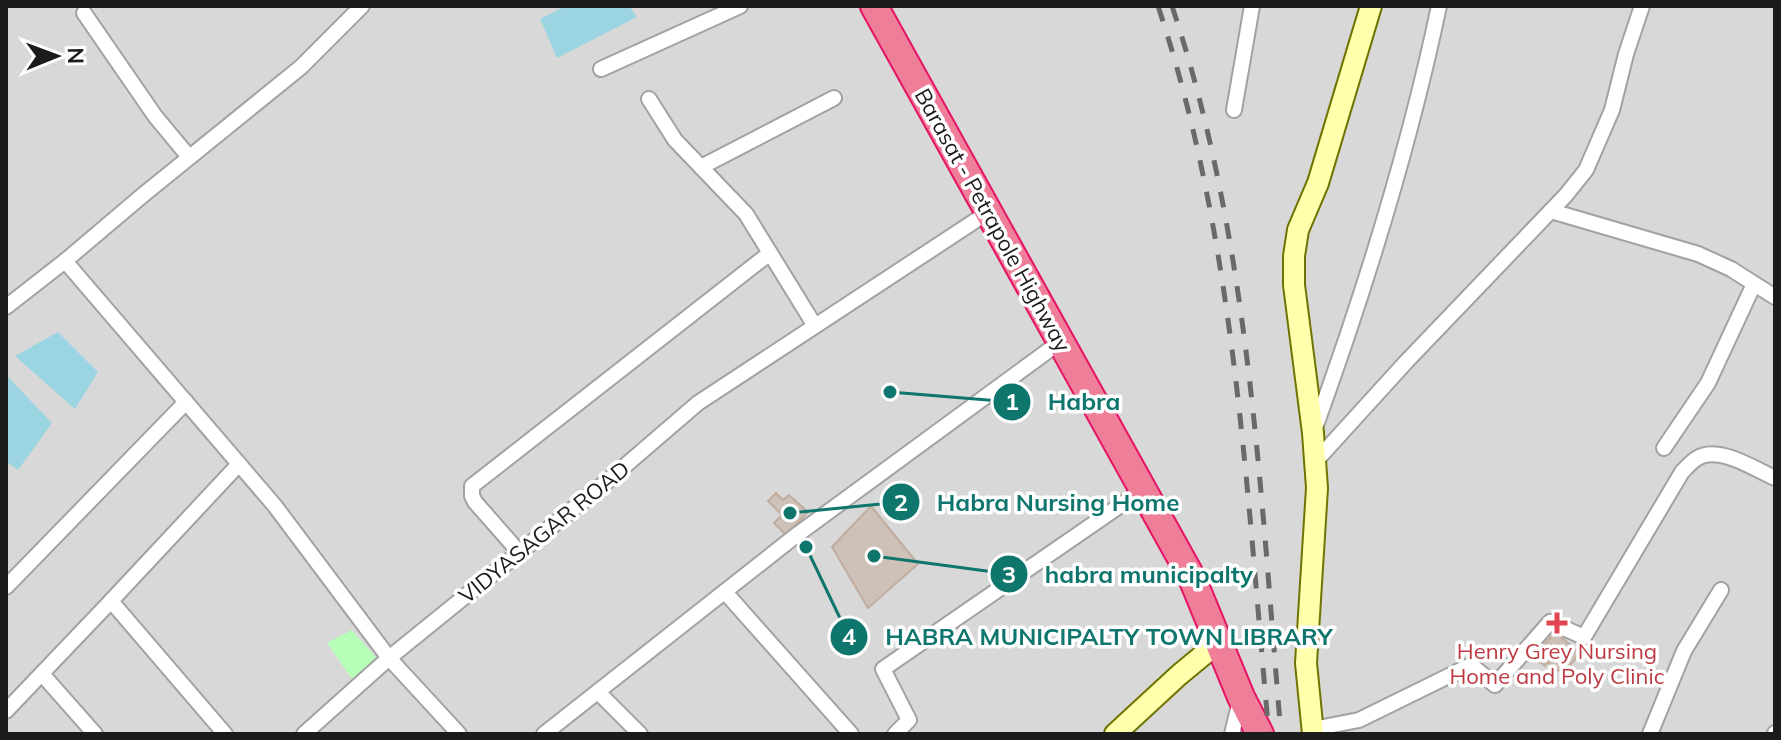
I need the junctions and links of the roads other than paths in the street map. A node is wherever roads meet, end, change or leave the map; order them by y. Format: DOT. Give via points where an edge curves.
graph roads {
  1 [pos="362,6"];
  2 [pos="740,6"];
  3 [pos="874,6"];
  4 [pos="1252,6"];
  5 [pos="1371,6"];
  6 [pos="1439,6"];
  7 [pos="1642,6"];
  8 [pos="84,13"];
  9 [pos="601,69"];
  10 [pos="834,98"];
  11 [pos="649,99"];
  12 [pos="1234,110"];
  13 [pos="189,157"];
  14 [pos="701,167"];
  15 [pos="1551,211"];
  16 [pos="987,213"];
  17 [pos="770,253"];
  18 [pos="65,261"];
  19 [pos="1754,284"];
  20 [pos="1775,297"];
  21 [pos="6,307"];
  22 [pos="815,326"];
  23 [pos="1060,342"];
  24 [pos="186,402"];
  25 [pos="1313,433"];
  26 [pos="1664,448"];
  27 [pos="1315,462"];
  28 [pos="239,464"];
  29 [pos="1775,478"];
  30 [pos="1144,489"];
  31 [pos="519,552"];
  32 [pos="6,587"];
  33 [pos="1721,590"];
  34 [pos="725,592"];
  35 [pos="111,601"];
  36 [pos="1219,642"];
  37 [pos="389,658"];
  38 [pos="42,674"];
  39 [pos="598,692"];
  40 [pos="1241,697"];
  41 [pos="6,711"];
  42 [pos="1313,731"];
  43 [pos="95,734"];
  44 [pos="225,734"];
  45 [pos="304,734"];
  46 [pos="459,734"];
  47 [pos="544,734"];
  48 [pos="640,734"];
  49 [pos="851,734"];
  50 [pos="895,734"];
  51 [pos="1115,734"];
  52 [pos="1232,734"];
  53 [pos="1260,734"];
  54 [pos="1650,734"];
  1 -- 13 [label="street" via="301,67"];
  2 -- 9 [label="street"];
  3 -- 16 [label="highway, Barasat - Petrapole Highway"];
  4 -- 12 [label="street"];
  5 -- 25 [label="main road" via="1294,256"];
  6 -- 25 [label="street" via="1408,137"];
  7 -- 15 [label="street" via="1612,110 1586,170"];
  8 -- 13 [label="street"];
  10 -- 14 [label="street"];
  11 -- 14 [label="street" via="669,132"];
  13 -- 18 [label="street"];
  14 -- 17 [label="street" via="746,214"];
  15 -- 19 [label="street" via="1698,254"];
  15 -- 27 [label="street"];
  16 -- 22 [label="street, VIDYASAGAR ROAD"];
  16 -- 23 [label="highway, Barasat - Petrapole Highway"];
  17 -- 22 [label="street"];
  17 -- 31 [label="street" via="472,486 475,502"];
  18 -- 21 [label="street"];
  18 -- 24 [label="street"];
  19 -- 20 [label="street"];
  19 -- 26 [label="street" via="1708,383"];
  22 -- 31 [label="street, VIDYASAGAR ROAD" via="698,403"];
  23 -- 30 [label="highway, Barasat - Petrapole Highway"];
  23 -- 34 [label="street"];
  24 -- 28 [label="street"];
  24 -- 32 [label="street"];
  25 -- 27 [label="main road"];
  27 -- 42 [label="main road" via="1306,663"];
  28 -- 35 [label="street"];
  28 -- 37 [label="street"];
  29 -- 42 [label="street" via="1718,454 1695,459 1682,472 1584,637 1550,622 1495,685 1471,665 1359,720"];
  30 -- 36 [label="highway, Barasat - Petrapole Highway" via="1205,604"];
  30 -- 50 [label="street" via="883,669 909,720"];
  31 -- 37 [label="street, VIDYASAGAR ROAD"];
  33 -- 54 [label="street" via="1684,651"];
  34 -- 39 [label="street"];
  34 -- 49 [label="street"];
  35 -- 38 [label="street"];
  35 -- 44 [label="street"];
  36 -- 40 [label="highway, Barasat - Petrapole Highway"];
  36 -- 51 [label="main road"];
  37 -- 45 [label="street, VIDYASAGAR ROAD"];
  37 -- 46 [label="street"];
  38 -- 41 [label="street"];
  38 -- 43 [label="street"];
  39 -- 47 [label="street"];
  39 -- 48 [label="street"];
  40 -- 52 [label="street"];
  40 -- 53 [label="highway, Barasat - Petrapole Highway"];
}
